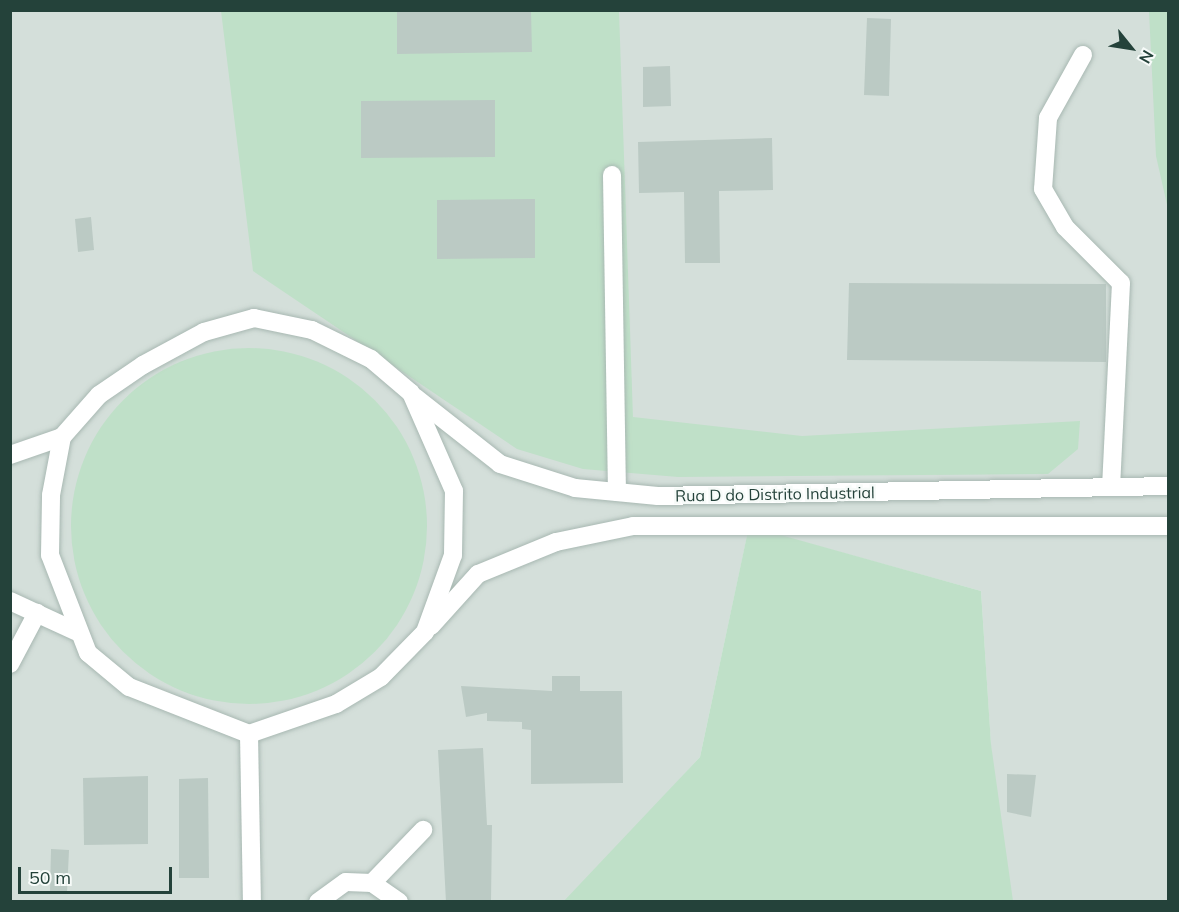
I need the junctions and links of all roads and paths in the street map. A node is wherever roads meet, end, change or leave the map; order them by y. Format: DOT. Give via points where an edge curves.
graph roads {
  1 [pos="1083,55"];
  2 [pos="612,175"];
  3 [pos="411,393"];
  4 [pos="62,437"];
  5 [pos="10,455"];
  6 [pos="1168,486"];
  7 [pos="1111,487"];
  8 [pos="617,492"];
  9 [pos="1168,526"];
  10 [pos="10,601"];
  11 [pos="37,613"];
  12 [pos="75,631"];
  13 [pos="425,632"];
  14 [pos="10,664"];
  15 [pos="249,734"];
  16 [pos="423,830"];
  17 [pos="372,883"];
  18 [pos="252,902"];
  19 [pos="318,902"];
  20 [pos="399,902"];
  1 -- 7 [label="street" via="1048,118 1043,189 1065,227 1121,284"];
  2 -- 8 [label="street"];
  3 -- 4 [label="street, Rua D do Distrito Industrial" via="371,359 312,330 254,318 204,332 143,365 99,395"];
  3 -- 8 [label="street, Rua D do Distrito Industrial" via="500,464 575,488"];
  3 -- 13 [label="street" via="454,491 453,555"];
  4 -- 5 [label="street"];
  4 -- 12 [label="street" via="51,495 50,555"];
  6 -- 7 [label="street, Rua D do Distrito Industrial"];
  7 -- 8 [label="street, Rua D do Distrito Industrial"];
  9 -- 13 [label="street, Rua D do Distrito Industrial" via="633,526 556,542 478,574"];
  10 -- 11 [label="street"];
  11 -- 12 [label="street"];
  11 -- 14 [label="street"];
  12 -- 15 [label="street" via="88,653 129,687"];
  13 -- 15 [label="street, Rua D do Distrito Industrial" via="381,677 336,704"];
  15 -- 18 [label="street"];
  16 -- 17 [label="street"];
  17 -- 19 [label="street" via="346,882"];
  17 -- 20 [label="street"];
}
